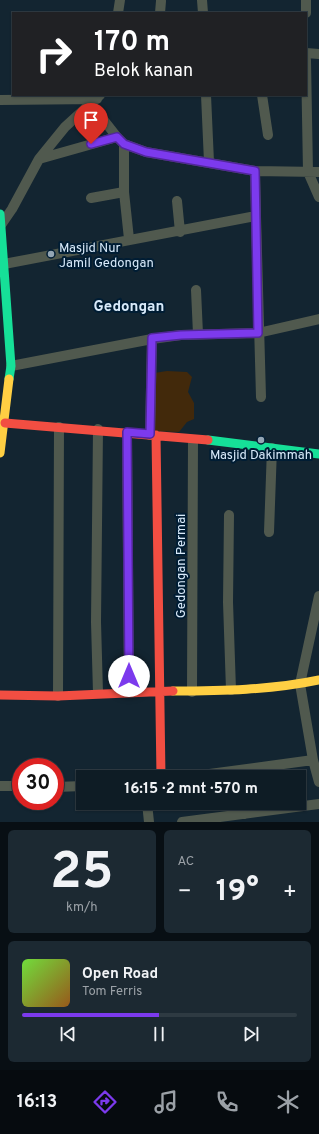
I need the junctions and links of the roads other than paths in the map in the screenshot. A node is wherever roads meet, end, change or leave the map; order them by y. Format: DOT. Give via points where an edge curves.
graph roads {
  1 [pos="120,0"];
  2 [pos="202,0"];
  3 [pos="306,0"];
  4 [pos="161,1"];
  5 [pos="118,12"];
  6 [pos="160,12"];
  7 [pos="203,12"];
  8 [pos="306,12"];
  9 [pos="307,53"];
  10 [pos="319,54"];
  11 [pos="307,82"];
  12 [pos="206,96"];
  13 [pos="262,96"];
  14 [pos="96,99"];
  15 [pos="0,100"];
  16 [pos="268,135"];
  17 [pos="121,140"];
  18 [pos="39,159"];
  19 [pos="209,162"];
  20 [pos="255,171"];
  21 [pos="308,172"];
  22 [pos="319,172"];
  23 [pos="124,192"];
  24 [pos="319,197"];
  25 [pos="91,198"];
  26 [pos="177,201"];
  27 [pos="0,214"];
  28 [pos="256,216"];
  29 [pos="1,225"];
  30 [pos="180,232"];
  31 [pos="129,239"];
  32 [pos="4,264"];
  33 [pos="196,290"];
  34 [pos="319,319"];
  35 [pos="258,333"];
  36 [pos="198,334"];
  37 [pos="152,338"];
  38 [pos="11,366"];
  39 [pos="260,397"];
  40 [pos="5,423"];
  41 [pos="59,427"];
  42 [pos="98,430"];
  43 [pos="127,432"];
  44 [pos="153,435"];
  45 [pos="193,440"];
  46 [pos="272,448"];
  47 [pos="0,453"];
  48 [pos="319,454"];
  49 [pos="229,515"];
  50 [pos="269,532"];
  51 [pos="319,596"];
  52 [pos="319,680"];
  53 [pos="300,684"];
  54 [pos="231,690"];
  55 [pos="129,692"];
  56 [pos="160,692"];
  57 [pos="192,692"];
  58 [pos="98,693"];
  59 [pos="0,695"];
  60 [pos="58,696"];
  61 [pos="313,760"];
  62 [pos="161,770"];
  63 [pos="259,770"];
  64 [pos="319,782"];
  65 [pos="0,786"];
  66 [pos="12,786"];
  67 [pos="76,786"];
  68 [pos="64,787"];
  69 [pos="319,804"];
  70 [pos="148,810"];
  71 [pos="244,810"];
  72 [pos="245,814"];
  73 [pos="230,819"];
  74 [pos="149,822"];
  75 [pos="182,822"];
  1 -- 5 [label="street"];
  2 -- 7 [label="street"];
  3 -- 8 [label="street"];
  4 -- 6 [label="street"];
  9 -- 10 [label="street"];
  11 -- 21 [label="street"];
  12 -- 19 [label="street"];
  13 -- 16 [label="street"];
  14 -- 15 [label="street"];
  14 -- 17 [label="street"];
  14 -- 18 [label="street" via="65,127"];
  17 -- 18 [label="street"];
  17 -- 19 [label="street" via="146,152"];
  17 -- 23 [label="street"];
  18 -- 29 [label="street"];
  19 -- 20 [label="street"];
  20 -- 21 [label="street"];
  20 -- 28 [label="street"];
  21 -- 22 [label="street"];
  21 -- 24 [label="street"];
  23 -- 25 [label="street"];
  23 -- 31 [label="street"];
  26 -- 30 [label="street"];
  27 -- 29 [label="street"];
  28 -- 30 [label="street" via="197,226"];
  28 -- 35 [label="street"];
  29 -- 32 [label="street"];
  30 -- 31 [label="street"];
  31 -- 32 [label="street"];
  32 -- 38 [label="street"];
  33 -- 36 [label="street"];
  34 -- 35 [label="street"];
  35 -- 36 [label="street"];
  35 -- 39 [label="street"];
  36 -- 37 [label="street"];
  37 -- 38 [label="street"];
  37 -- 44 [label="street"];
  38 -- 40 [label="street"];
  40 -- 41 [label="street"];
  40 -- 47 [label="street"];
  41 -- 42 [label="street"];
  41 -- 60 [label="street"];
  42 -- 43 [label="street"];
  42 -- 58 [label="street"];
  43 -- 44 [label="street"];
  43 -- 55 [label="street"];
  44 -- 46 [label="street"];
  44 -- 56 [label="street"];
  45 -- 57 [label="street, Gedongan Permai"];
  46 -- 48 [label="street"];
  46 -- 50 [label="street"];
  49 -- 54 [label="street"];
  51 -- 53 [label="street"];
  52 -- 53 [label="street"];
  53 -- 54 [label="street"];
  53 -- 61 [label="street"];
  54 -- 57 [label="street"];
  55 -- 56 [label="street"];
  55 -- 58 [label="street"];
  56 -- 57 [label="street"];
  56 -- 62 [label="street"];
  58 -- 60 [label="street"];
  59 -- 60 [label="street"];
  61 -- 63 [label="street"];
  61 -- 64 [label="street"];
  65 -- 66 [label="street"];
  67 -- 68 [label="street"];
  69 -- 72 [label="street"];
  70 -- 74 [label="street"];
  71 -- 72 [label="street"];
  72 -- 73 [label="street"];
  73 -- 75 [label="street"];
}
